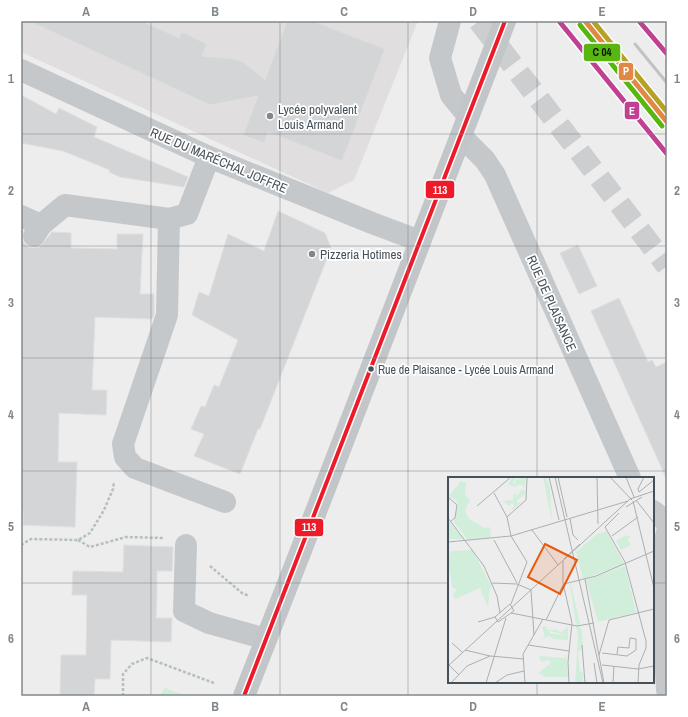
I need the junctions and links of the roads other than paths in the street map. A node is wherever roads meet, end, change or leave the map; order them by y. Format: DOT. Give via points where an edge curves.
graph roads {
  1 [pos="450,21"];
  2 [pos="505,21"];
  3 [pos="21,70"];
  4 [pos="465,126"];
  5 [pos="209,157"];
  6 [pos="21,216"];
  7 [pos="169,218"];
  8 [pos="420,241"];
  9 [pos="630,477"];
  10 [pos="225,502"];
  11 [pos="654,512"];
  12 [pos="667,522"];
  13 [pos="667,532"];
  14 [pos="186,545"];
  15 [pos="266,639"];
  16 [pos="667,690"];
  17 [pos="244,696"];
  1 -- 4 [label="street, RUE DE PLAISANCE" via="440,58 451,95"];
  2 -- 4 [label="main road, bridge"];
  3 -- 5 [label="street, RUE DU MARÉCHAL JOFFRE"];
  4 -- 8 [label="main road"];
  4 -- 9 [label="street, RUE DE PLAISANCE" via="495,175"];
  5 -- 7 [label="street" via="187,214"];
  5 -- 8 [label="street, RUE DU MARÉCHAL JOFFRE"];
  6 -- 7 [label="street" via="37,230 65,205"];
  7 -- 10 [label="street" via="167,315 123,444 125,458 135,468"];
  8 -- 15 [label="main road"];
  11 -- 12 [label="street"];
  13 -- 16 [label="street" via="660,563"];
  14 -- 15 [label="street" via="184,611 209,624"];
  15 -- 17 [label="main road"];
}
